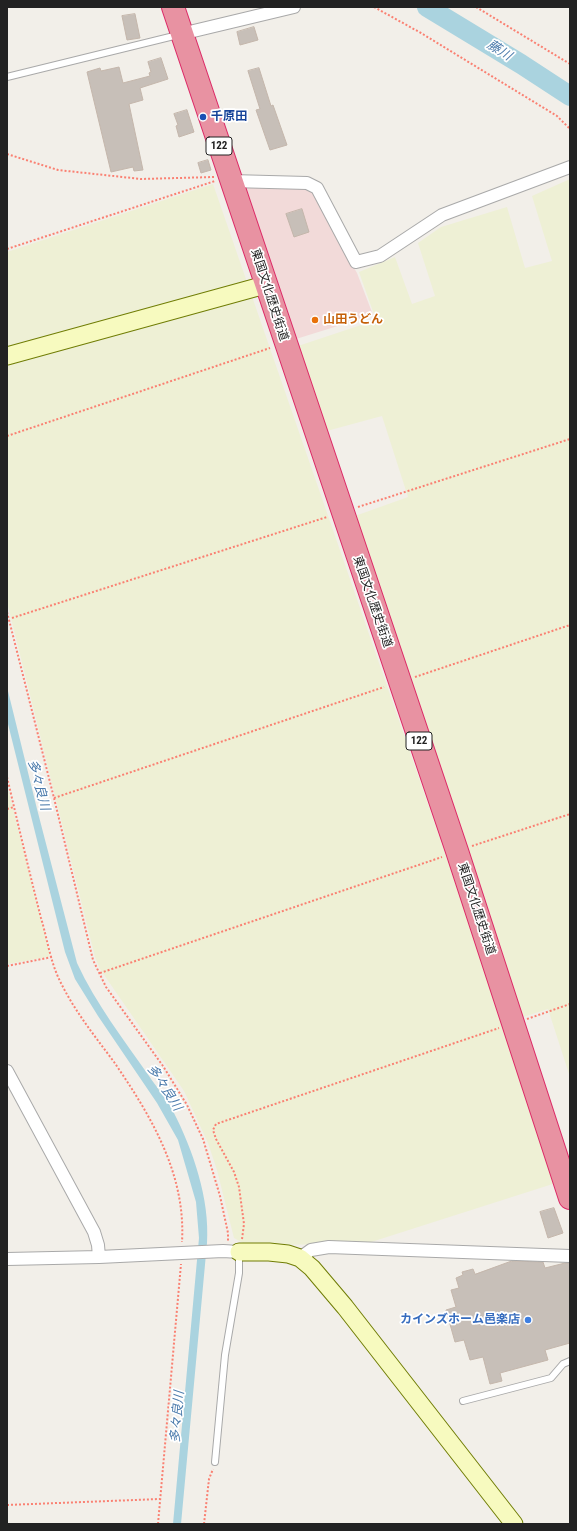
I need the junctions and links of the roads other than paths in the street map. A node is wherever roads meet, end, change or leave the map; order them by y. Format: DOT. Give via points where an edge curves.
graph roads {
  1 [pos="173,7"];
  2 [pos="294,7"];
  3 [pos="182,34"];
  4 [pos="7,76"];
  5 [pos="570,167"];
  6 [pos="230,177"];
  7 [pos="265,285"];
  8 [pos="7,356"];
  9 [pos="7,1071"];
  10 [pos="566,1171"];
  11 [pos="570,1198"];
  12 [pos="230,1252"];
  13 [pos="570,1256"];
  14 [pos="99,1257"];
  15 [pos="300,1258"];
  16 [pos="7,1259"];
  17 [pos="570,1361"];
  18 [pos="462,1401"];
  19 [pos="215,1462"];
  20 [pos="514,1524"];
  1 -- 3 [label="highway, 東国文化歴史街道 / 122"];
  2 -- 3 [label="street"];
  3 -- 4 [label="lane"];
  3 -- 6 [label="highway, 東国文化歴史街道 / 122"];
  5 -- 6 [label="street" via="442,215 380,256 356,262 317,188 306,183"];
  6 -- 7 [label="highway, 東国文化歴史街道 / 122"];
  7 -- 8 [label="street"];
  7 -- 10 [label="highway, 東国文化歴史街道 / 122" via="513,1023"];
  9 -- 14 [label="street" via="94,1232"];
  10 -- 11 [label="highway, 東国文化歴史街道 / 122"];
  12 -- 14 [label="street"];
  12 -- 15 [label="street" via="269,1252"];
  12 -- 19 [label="lane" via="239,1273 225,1355"];
  13 -- 15 [label="street" via="328,1247 311,1250"];
  14 -- 16 [label="street"];
  15 -- 20 [label="street" via="312,1268 345,1307"];
  17 -- 18 [label="lane" via="563,1364 551,1378"];
}
